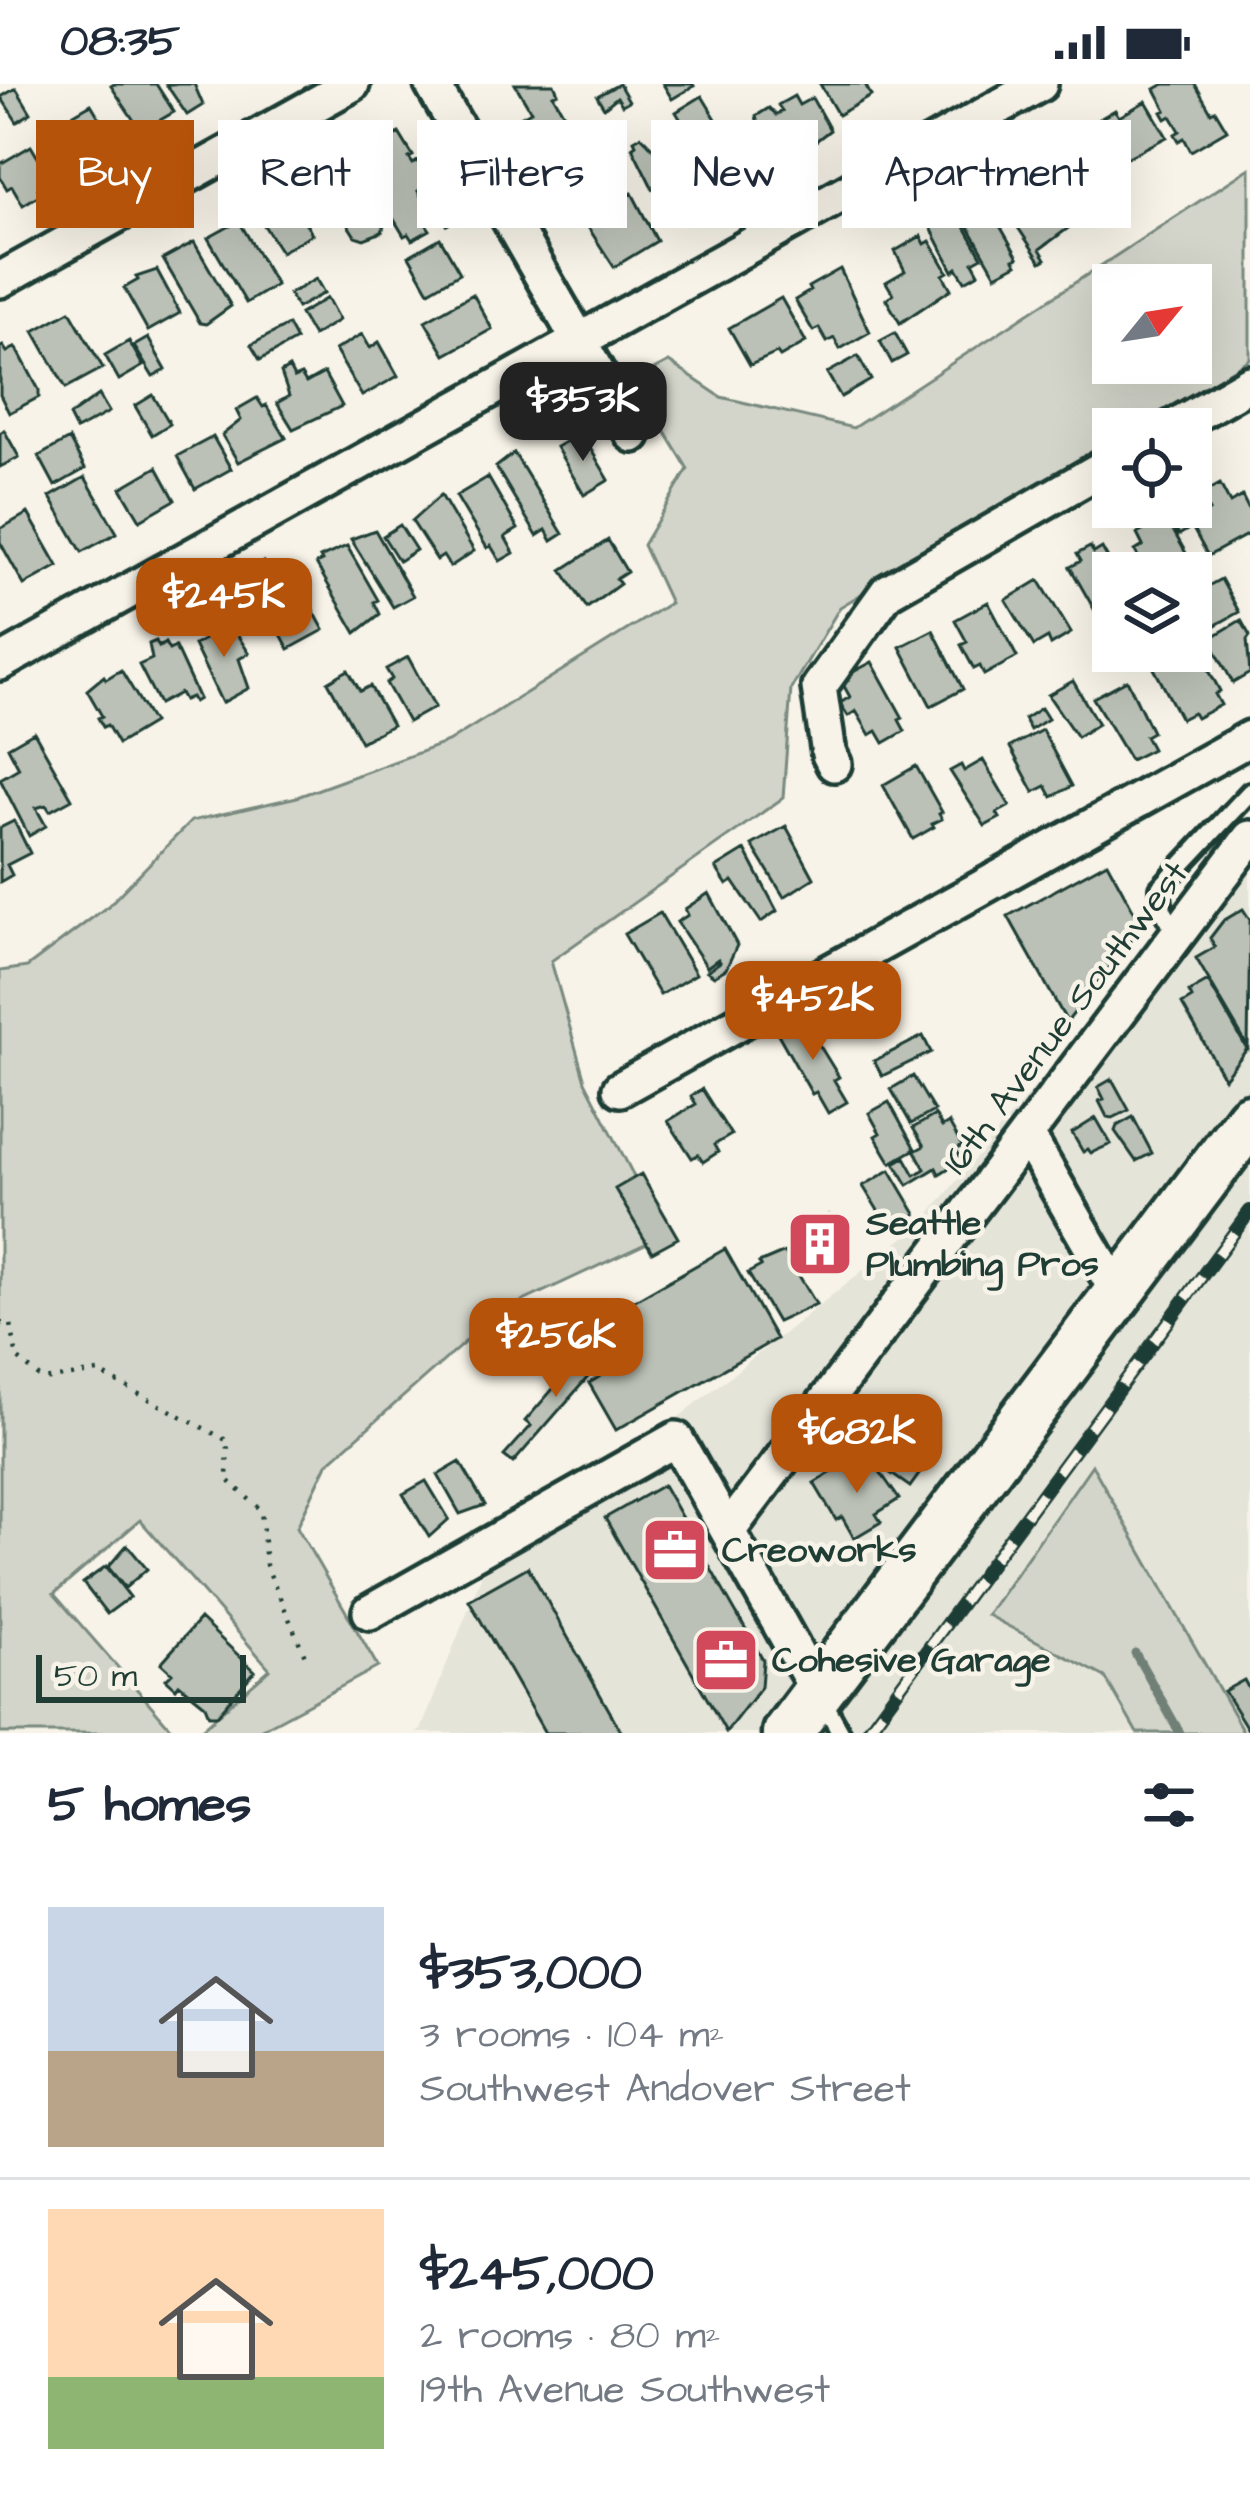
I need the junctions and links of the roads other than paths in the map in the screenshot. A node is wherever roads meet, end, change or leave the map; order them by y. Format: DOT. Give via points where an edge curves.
graph roads {
  1 [pos="352,84"];
  2 [pos="432,84"];
  3 [pos="1040,84"];
  4 [pos="0,280"];
  5 [pos="578,341"];
  6 [pos="1250,383"];
  7 [pos="1207,408"];
  8 [pos="633,435"];
  9 [pos="1092,474"];
  10 [pos="0,663"];
  11 [pos="1250,738"];
  12 [pos="834,764"];
  13 [pos="1250,792"];
  14 [pos="1250,838"];
  15 [pos="1177,936"];
  16 [pos="620,1089"];
  17 [pos="1250,1119"];
  18 [pos="1028,1135"];
  19 [pos="1119,1295"];
  20 [pos="728,1531"];
  21 [pos="370,1612"];
  22 [pos="830,1712"];
  23 [pos="787,1733"];
  1 -- 4 [label="street"];
  2 -- 5 [label="street"];
  3 -- 5 [label="street"];
  5 -- 8 [label="street"];
  5 -- 10 [label="street"];
  6 -- 7 [label="street"];
  9 -- 12 [label="street" via="887,592 818,687"];
  11 -- 16 [label="street"];
  13 -- 15 [label="lane" via="1160,888"];
  14 -- 15 [label="street, 16th Avenue Southwest"];
  15 -- 18 [label="street, 16th Avenue Southwest"];
  17 -- 19 [label="main road"];
  18 -- 19 [label="street"];
  18 -- 20 [label="street, 16th Avenue Southwest"];
  19 -- 22 [label="main road"];
  20 -- 21 [label="street" via="676,1439"];
  20 -- 22 [label="street"];
  22 -- 23 [label="main road"];
}
